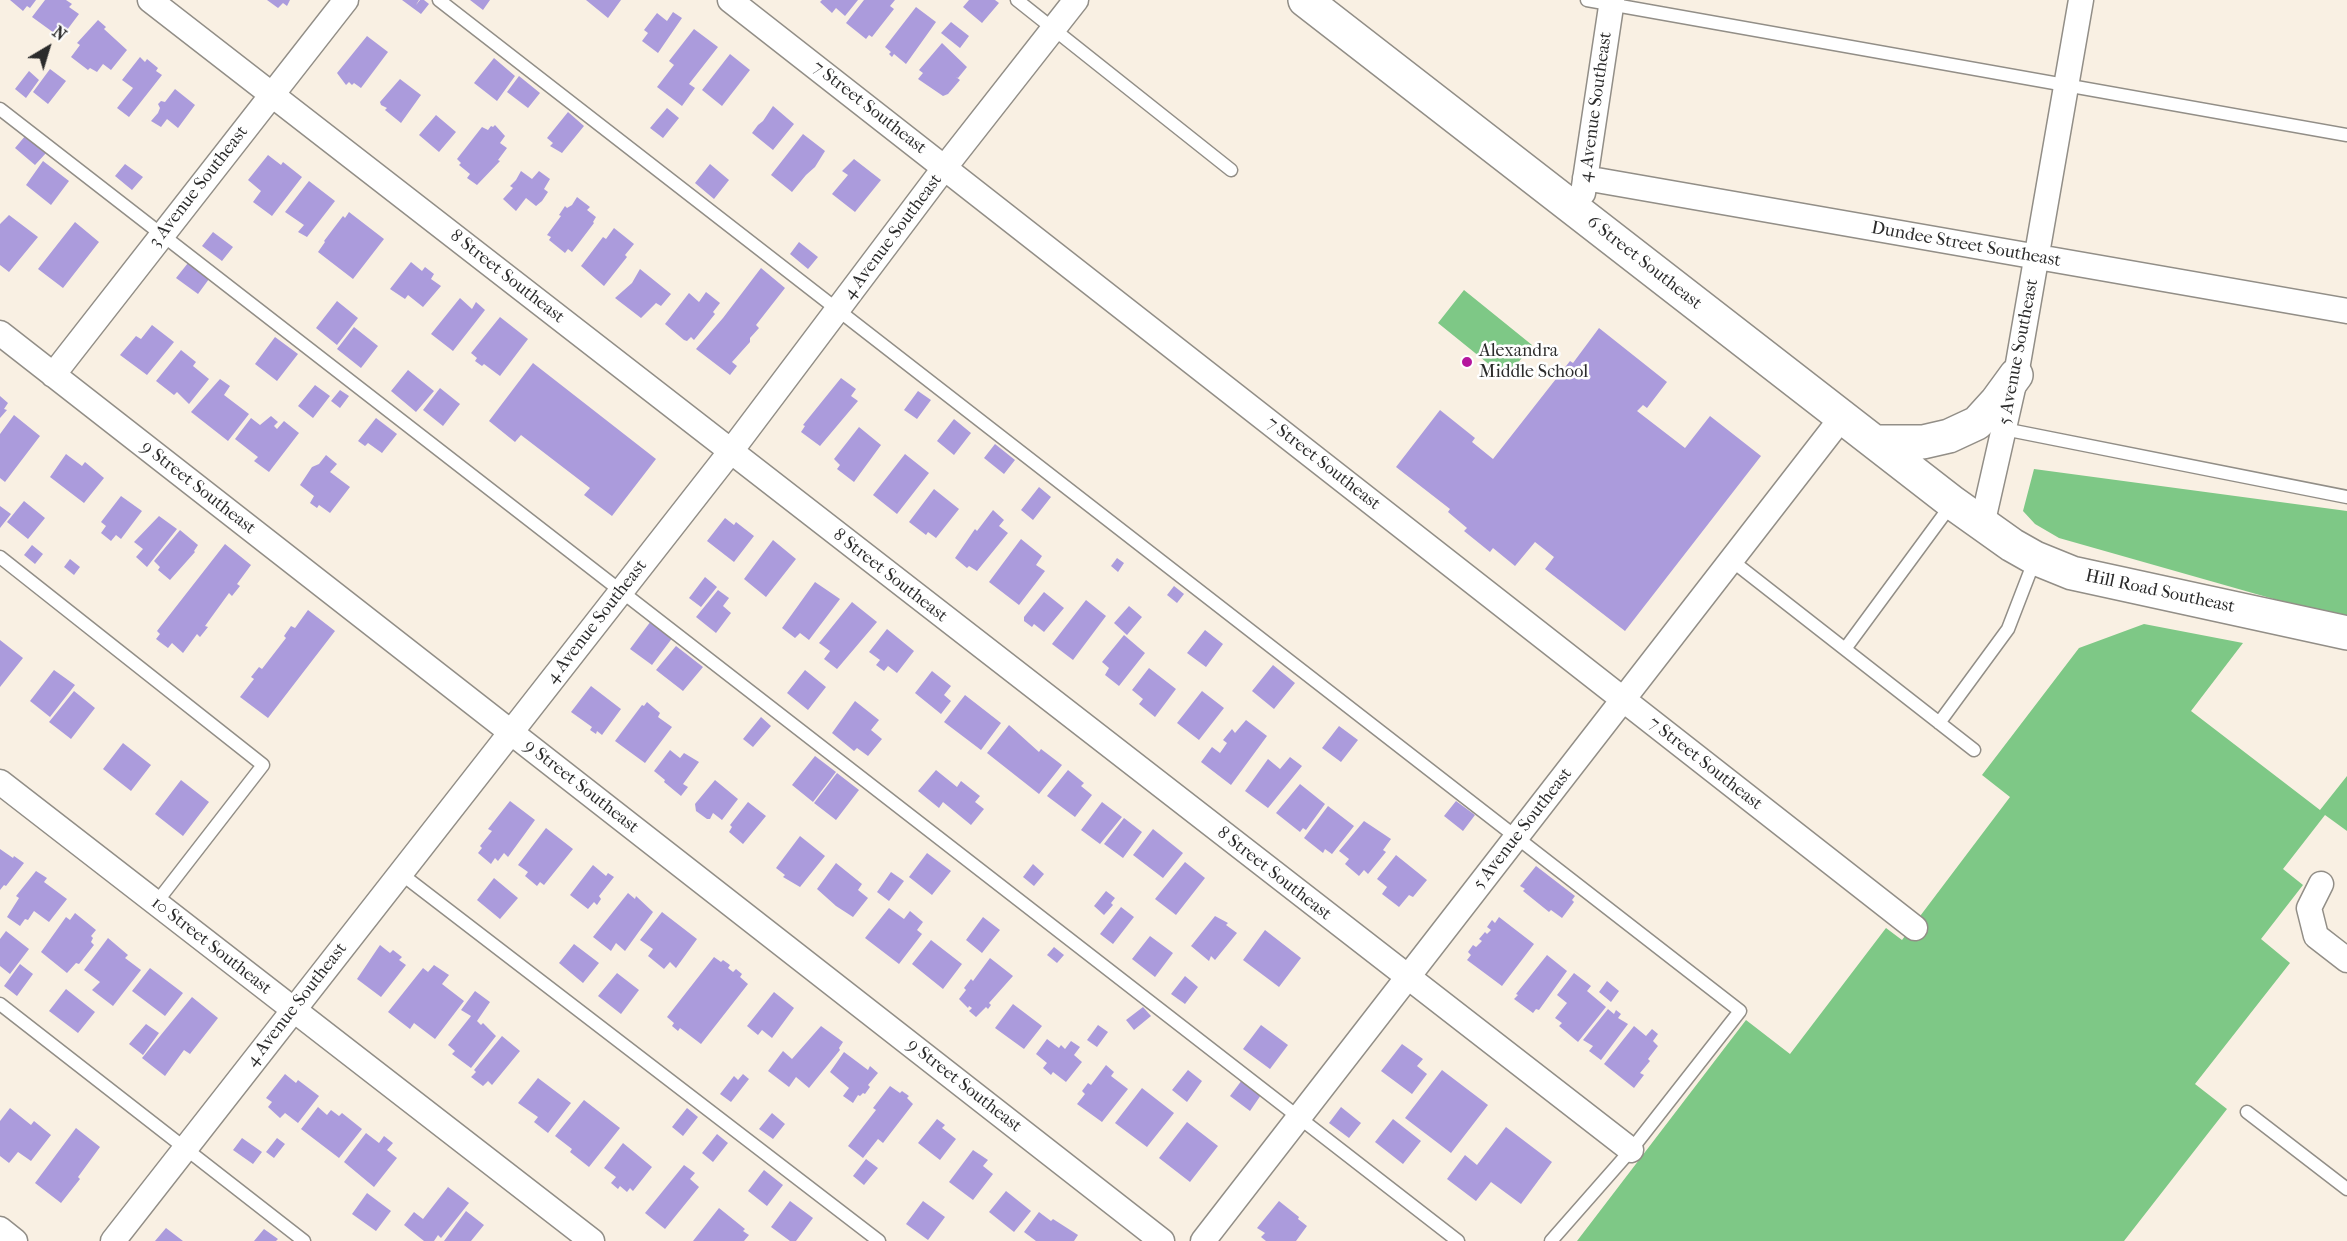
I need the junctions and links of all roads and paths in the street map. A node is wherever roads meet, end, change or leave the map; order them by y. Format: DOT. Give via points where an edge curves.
graph roads {
  1 [pos="150,0"];
  2 [pos="346,0"];
  3 [pos="439,0"];
  4 [pos="730,0"];
  5 [pos="1017,0"];
  6 [pos="1076,0"];
  7 [pos="1305,0"];
  8 [pos="1587,0"];
  9 [pos="2081,0"];
  10 [pos="1611,2"];
  11 [pos="1054,28"];
  12 [pos="2066,84"];
  13 [pos="272,95"];
  14 [pos="0,109"];
  15 [pos="2347,135"];
  16 [pos="945,167"];
  17 [pos="1231,170"];
  18 [pos="1585,178"];
  19 [pos="1580,213"];
  20 [pos="162,235"];
  21 [pos="2037,257"];
  22 [pos="839,309"];
  23 [pos="2347,311"];
  24 [pos="0,333"];
  25 [pos="53,375"];
  26 [pos="2016,375"];
  27 [pos="1843,416"];
  28 [pos="2004,429"];
  29 [pos="1876,442"];
  30 [pos="730,452"];
  31 [pos="2347,497"];
  32 [pos="1953,503"];
  33 [pos="1982,525"];
  34 [pos="0,557"];
  35 [pos="2035,558"];
  36 [pos="1731,560"];
  37 [pos="621,591"];
  38 [pos="2347,633"];
  39 [pos="1845,649"];
  40 [pos="1623,699"];
  41 [pos="1940,723"];
  42 [pos="511,732"];
  43 [pos="1974,750"];
  44 [pos="0,782"];
  45 [pos="1517,836"];
  46 [pos="400,873"];
  47 [pos="2321,884"];
  48 [pos="156,903"];
  49 [pos="1915,928"];
  50 [pos="2347,960"];
  51 [pos="1407,978"];
  52 [pos="0,1004"];
  53 [pos="294,1010"];
  54 [pos="2247,1112"];
  55 [pos="1299,1117"];
  56 [pos="186,1148"];
  57 [pos="1631,1150"];
  58 [pos="2347,1189"];
  59 [pos="0,1229"];
  60 [pos="15,1241"];
  61 [pos="113,1241"];
  62 [pos="304,1241"];
  63 [pos="592,1241"];
  64 [pos="879,1241"];
  65 [pos="1162,1241"];
  66 [pos="1203,1241"];
  67 [pos="1458,1241"];
  68 [pos="1551,1241"];
  1 -- 13 [label="street, 8 Street Southeast"];
  2 -- 13 [label="street, 3 Avenue Southeast"];
  3 -- 22 [label="lane"];
  4 -- 16 [label="street, 7 Street Southeast"];
  5 -- 11 [label="lane"];
  6 -- 11 [label="street, 4 Avenue Southeast"];
  7 -- 19 [label="street, 6 Street Southeast"];
  8 -- 10 [label="lane"];
  9 -- 12 [label="street, 5 Avenue Southeast"];
  10 -- 12 [label="lane"];
  10 -- 18 [label="street, 4 Avenue Southeast"];
  11 -- 16 [label="street, 4 Avenue Southeast"];
  11 -- 17 [label="lane"];
  12 -- 15 [label="lane"];
  12 -- 21 [label="street, 5 Avenue Southeast"];
  13 -- 20 [label="street, 3 Avenue Southeast"];
  13 -- 30 [label="street, 8 Street Southeast"];
  14 -- 20 [label="lane"];
  16 -- 22 [label="street, 4 Avenue Southeast"];
  16 -- 40 [label="street, 7 Street Southeast"];
  18 -- 19 [label="street, 4 Avenue Southeast"];
  18 -- 21 [label="street, Dundee Street Southeast"];
  19 -- 27 [label="street, 6 Street Southeast"];
  20 -- 25 [label="street, 3 Avenue Southeast"];
  20 -- 37 [label="lane"];
  21 -- 23 [label="street, Dundee Street Southeast"];
  21 -- 26 [label="street, 5 Avenue Southeast"];
  22 -- 30 [label="street, 4 Avenue Southeast"];
  22 -- 45 [label="lane"];
  24 -- 25 [label="street, 9 Street Southeast"];
  25 -- 42 [label="street, 9 Street Southeast"];
  26 -- 28 [label="street, 5 Avenue Southeast"];
  26 -- 29 [label="street" via="1977,423 1923,442"];
  27 -- 29 [label="street, 6 Street Southeast"];
  27 -- 36 [label="street, 5 Avenue Southeast"];
  28 -- 31 [label="lane"];
  28 -- 33 [label="street, 5 Avenue Southeast"];
  29 -- 32 [label="street, 6 Street Southeast"];
  30 -- 37 [label="street, 4 Avenue Southeast"];
  30 -- 51 [label="street, 8 Street Southeast"];
  32 -- 33 [label="street, 6 Street Southeast"];
  32 -- 39 [label="lane"];
  33 -- 35 [label="street, Hill Road Southeast"];
  34 -- 48 [label="lane" via="264,765"];
  35 -- 38 [label="street, Hill Road Southeast" via="2085,576"];
  35 -- 41 [label="lane" via="2008,629"];
  36 -- 39 [label="lane"];
  36 -- 40 [label="street, 5 Avenue Southeast"];
  37 -- 42 [label="street, 4 Avenue Southeast"];
  37 -- 55 [label="lane"];
  39 -- 41 [label="lane"];
  40 -- 45 [label="street, 5 Avenue Southeast"];
  40 -- 49 [label="street, 7 Street Southeast"];
  41 -- 43 [label="lane"];
  42 -- 46 [label="street, 4 Avenue Southeast"];
  42 -- 65 [label="street, 9 Street Southeast"];
  44 -- 48 [label="street, 10 Street Southeast"];
  45 -- 51 [label="street, 5 Avenue Southeast"];
  45 -- 57 [label="lane" via="1740,1011"];
  46 -- 53 [label="street, 4 Avenue Southeast"];
  46 -- 64 [label="lane"];
  47 -- 50 [label="street" via="2309,908 2316,936"];
  48 -- 53 [label="street, 10 Street Southeast"];
  51 -- 55 [label="street, 5 Avenue Southeast"];
  51 -- 57 [label="street, 8 Street Southeast"];
  52 -- 56 [label="lane"];
  53 -- 56 [label="street, 4 Avenue Southeast"];
  53 -- 63 [label="street, 10 Street Southeast"];
  54 -- 58 [label="lane"];
  55 -- 66 [label="street, 5 Avenue Southeast"];
  55 -- 67 [label="lane"];
  56 -- 61 [label="street, 4 Avenue Southeast"];
  56 -- 62 [label="lane"];
  57 -- 68 [label="lane"];
  59 -- 60 [label="street"];
}
